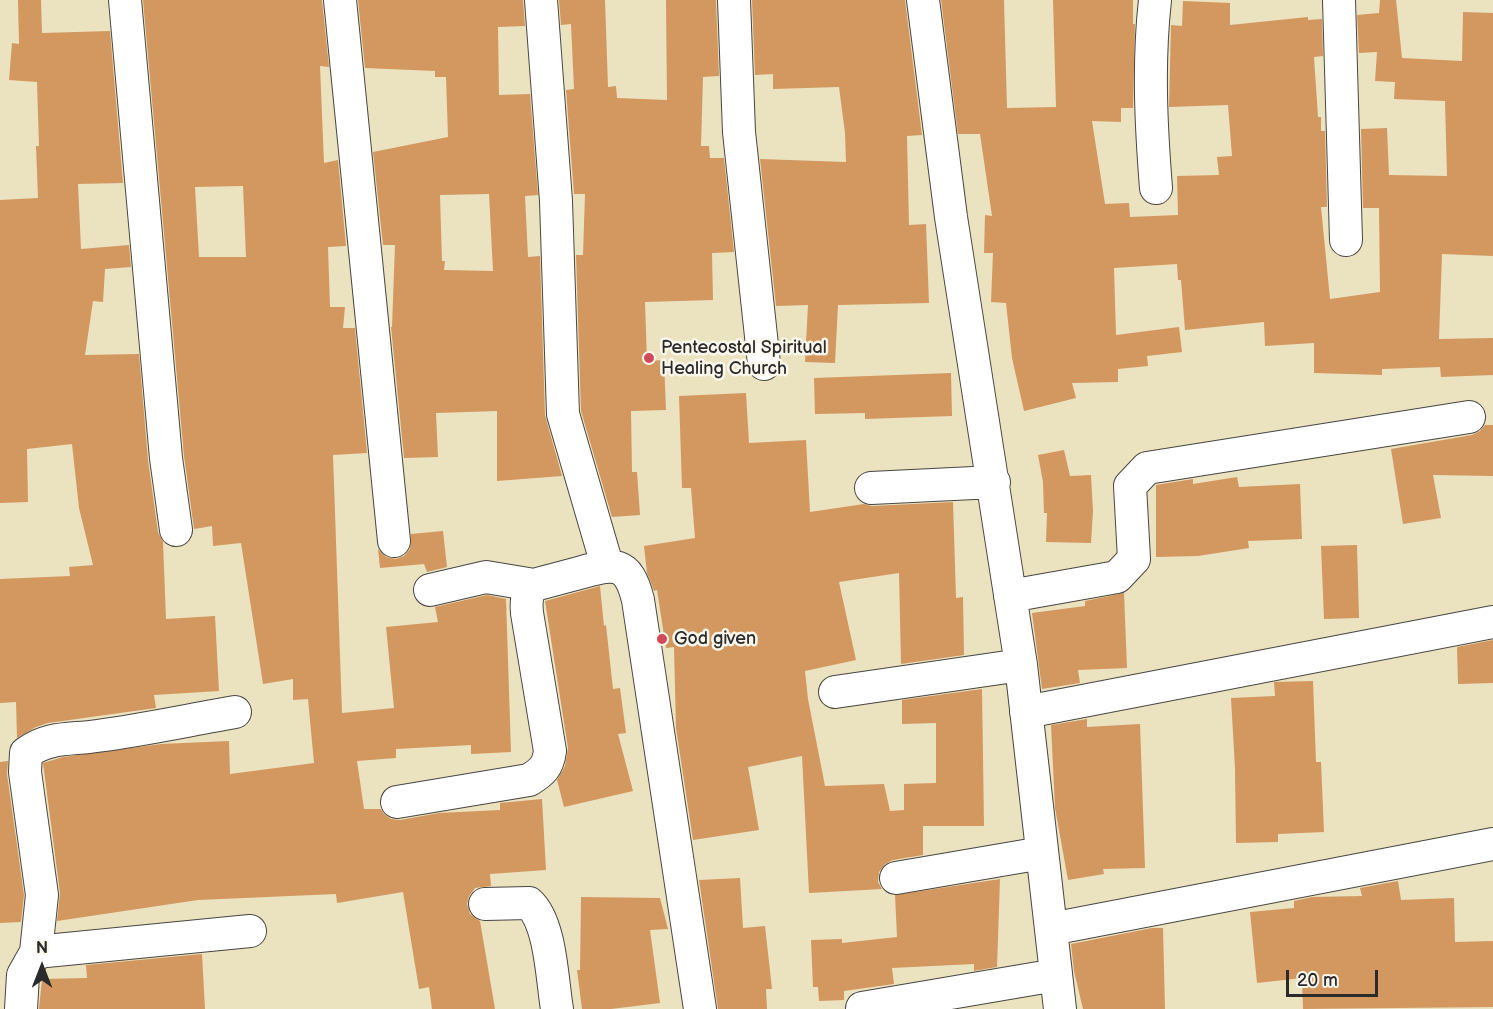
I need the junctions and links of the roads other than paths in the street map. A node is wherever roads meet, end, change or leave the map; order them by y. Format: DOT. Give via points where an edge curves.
graph roads {
  1 [pos="125,0"];
  2 [pos="340,0"];
  3 [pos="541,0"];
  4 [pos="734,0"];
  5 [pos="923,0"];
  6 [pos="1155,0"];
  7 [pos="1339,0"];
  8 [pos="1156,189"];
  9 [pos="1346,240"];
  10 [pos="764,364"];
  11 [pos="1468,417"];
  12 [pos="994,482"];
  13 [pos="871,488"];
  14 [pos="176,530"];
  15 [pos="394,541"];
  16 [pos="608,565"];
  17 [pos="534,585"];
  18 [pos="430,590"];
  19 [pos="1010,596"];
  20 [pos="1493,622"];
  21 [pos="1021,665"];
  22 [pos="835,692"];
  23 [pos="235,712"];
  24 [pos="1026,712"];
  25 [pos="13,753"];
  26 [pos="398,802"];
  27 [pos="1493,844"];
  28 [pos="1042,852"];
  29 [pos="896,878"];
  30 [pos="485,904"];
  31 [pos="1051,929"];
  32 [pos="250,931"];
  33 [pos="36,952"];
  34 [pos="1056,975"];
  35 [pos="862,1008"];
  36 [pos="21,1009"];
  37 [pos="557,1009"];
  38 [pos="700,1009"];
  39 [pos="1060,1009"];
  1 -- 14 [label="street" via="166,458"];
  2 -- 15 [label="street"];
  3 -- 16 [label="street" via="556,201 563,414"];
  4 -- 10 [label="street" via="739,132"];
  5 -- 12 [label="street" via="951,217"];
  6 -- 8 [label="street" via="1150,107"];
  7 -- 9 [label="street"];
  11 -- 19 [label="street" via="1147,468 1130,486 1134,559 1117,577"];
  12 -- 13 [label="street"];
  12 -- 19 [label="street"];
  16 -- 17 [label="street"];
  16 -- 38 [label="street" via="629,575 639,600"];
  17 -- 18 [label="street" via="486,577"];
  17 -- 26 [label="street" via="526,599 527,613 550,751 548,764 529,780"];
  19 -- 21 [label="street"];
  20 -- 24 [label="street"];
  21 -- 22 [label="street"];
  21 -- 24 [label="street"];
  23 -- 25 [label="street" via="96,737 58,739"];
  24 -- 28 [label="street"];
  25 -- 33 [label="street" via="25,772 42,895"];
  27 -- 31 [label="street"];
  28 -- 29 [label="street"];
  28 -- 31 [label="street"];
  30 -- 37 [label="street" via="529,903 537,910"];
  31 -- 34 [label="street"];
  32 -- 33 [label="street"];
  33 -- 36 [label="street" via="23,975"];
  34 -- 35 [label="street"];
  34 -- 39 [label="street"];
}
